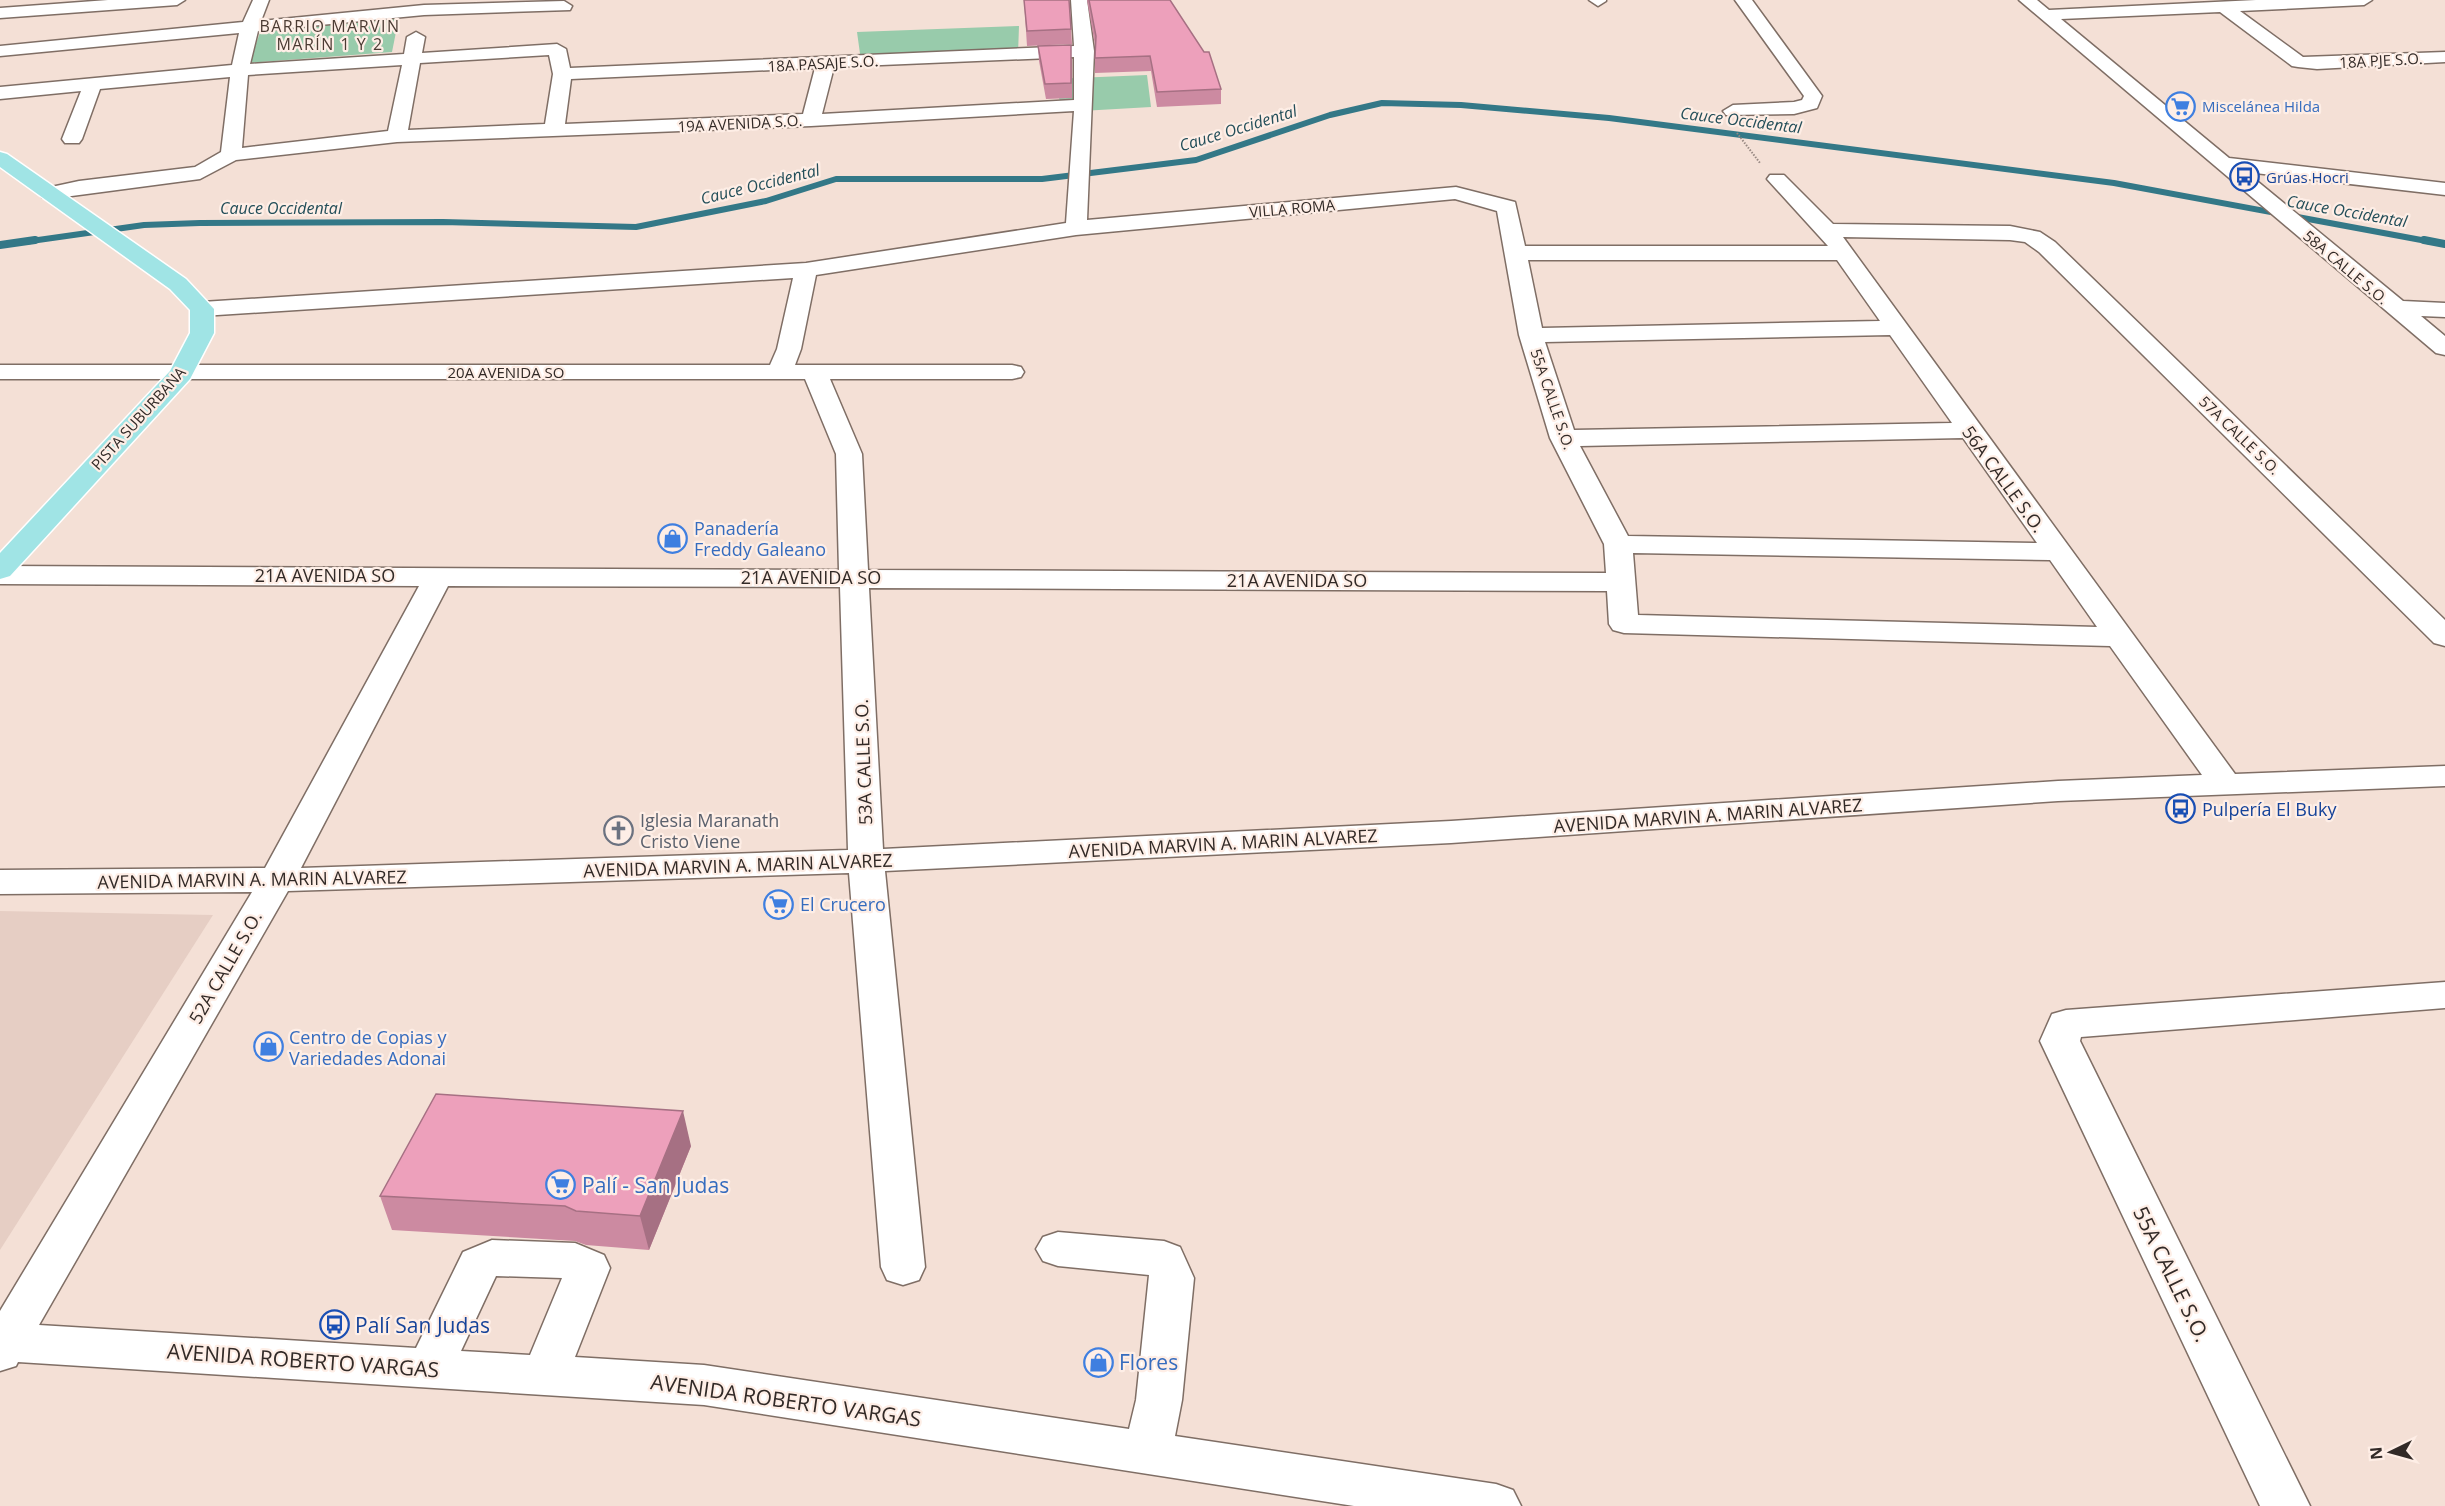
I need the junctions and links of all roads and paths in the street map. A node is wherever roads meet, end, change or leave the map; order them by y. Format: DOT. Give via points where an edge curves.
graph roads {
  1 [pos="177,0"];
  2 [pos="261,0"];
  3 [pos="1079,0"];
  4 [pos="1743,0"];
  5 [pos="2027,0"];
  6 [pos="2364,0"];
  7 [pos="136,1"];
  8 [pos="565,3"];
  9 [pos="426,5"];
  10 [pos="2224,7"];
  11 [pos="0,13"];
  12 [pos="2045,15"];
  13 [pos="248,26"];
  14 [pos="116,39"];
  15 [pos="557,49"];
  16 [pos="0,51"];
  17 [pos="1085,51"];
  18 [pos="2445,57"];
  19 [pos="410,58"];
  20 [pos="826,63"];
  21 [pos="240,70"];
  22 [pos="562,74"];
  23 [pos="93,84"];
  24 [pos="0,93"];
  25 [pos="1083,105"];
  26 [pos="1733,119"];
  27 [pos="811,120"];
  28 [pos="555,131"];
  29 [pos="397,136"];
  30 [pos="72,139"];
  31 [pos="231,155"];
  32 [pos="1752,157"];
  33 [pos="0,158"];
  34 [pos="2221,163"];
  35 [pos="1778,179"];
  36 [pos="2445,189"];
  37 [pos="49,193"];
  38 [pos="1507,207"];
  39 [pos="1076,228"];
  40 [pos="1834,241"];
  41 [pos="1516,253"];
  42 [pos="807,270"];
  43 [pos="2397,308"];
  44 [pos="202,309"];
  45 [pos="2445,310"];
  46 [pos="1895,328"];
  47 [pos="1531,335"];
  48 [pos="2445,348"];
  49 [pos="780,371"];
  50 [pos="814,371"];
  51 [pos="0,372"];
  52 [pos="1012,372"];
  53 [pos="181,374"];
  54 [pos="1969,430"];
  55 [pos="1563,438"];
  56 [pos="1618,544"];
  57 [pos="2057,552"];
  58 [pos="0,570"];
  59 [pos="0,575"];
  60 [pos="439,575"];
  61 [pos="855,578"];
  62 [pos="1622,582"];
  63 [pos="2118,637"];
  64 [pos="2445,637"];
  65 [pos="2445,776"];
  66 [pos="2225,784"];
  67 [pos="866,861"];
  68 [pos="277,880"];
  69 [pos="0,882"];
  70 [pos="2440,1002"];
  71 [pos="1058,1249"];
  72 [pos="903,1267"];
  73 [pos="2,1345"];
  74 [pos="430,1367"];
  75 [pos="545,1375"];
  76 [pos="1148,1453"];
  77 [pos="1496,1506"];
  78 [pos="2285,1506"];
  1 -- 7 [label="street"];
  2 -- 13 [label="street"];
  3 -- 17 [label="street"];
  4 -- 26 [label="street" via="1813,96 1809,104"];
  5 -- 12 [label="street, 58A CALLE S.O."];
  6 -- 10 [label="street"];
  7 -- 11 [label="street"];
  7 -- 14 [label="street"];
  8 -- 9 [label="street"];
  8 -- 15 [label="street"];
  9 -- 13 [label="street"];
  9 -- 19 [label="street"];
  10 -- 12 [label="street"];
  10 -- 18 [label="street, 18A PJE S.O." via="2298,62"];
  12 -- 34 [label="street, 58A CALLE S.O."];
  13 -- 14 [label="street"];
  13 -- 21 [label="street"];
  14 -- 16 [label="street"];
  15 -- 19 [label="street"];
  15 -- 22 [label="street"];
  17 -- 20 [label="street, 18A PASAJE S.O."];
  17 -- 25 [label="street"];
  19 -- 21 [label="street"];
  19 -- 29 [label="street"];
  20 -- 22 [label="street, 18A PASAJE S.O."];
  20 -- 27 [label="street"];
  21 -- 23 [label="street"];
  21 -- 31 [label="street"];
  22 -- 28 [label="street"];
  23 -- 24 [label="street"];
  23 -- 30 [label="street"];
  25 -- 27 [label="street, 19A AVENIDA S.O."];
  25 -- 39 [label="street" via="1083,161"];
  26 -- 32 [label="path"];
  27 -- 28 [label="street, 19A AVENIDA S.O."];
  28 -- 29 [label="street, 19A AVENIDA S.O."];
  29 -- 31 [label="street, 19A AVENIDA S.O."];
  31 -- 37 [label="street" via="200,173 79,186"];
  33 -- 37 [label="main road"];
  34 -- 36 [label="street"];
  34 -- 43 [label="street, 58A CALLE S.O."];
  35 -- 40 [label="street, 56A CALLE S.O."];
  37 -- 44 [label="main road" via="178,284"];
  38 -- 39 [label="street, VILLA ROMA" via="1456,193"];
  38 -- 41 [label="street, 55A CALLE S.O."];
  39 -- 42 [label="street, VILLA ROMA"];
  40 -- 41 [label="street"];
  40 -- 46 [label="street, 56A CALLE S.O."];
  40 -- 64 [label="street, 57A CALLE S.O." via="2010,233 2032,237 2055,255"];
  41 -- 47 [label="street, 55A CALLE S.O."];
  42 -- 44 [label="street, VILLA ROMA"];
  42 -- 49 [label="street" via="789,350"];
  43 -- 45 [label="street"];
  43 -- 48 [label="street, 58A CALLE S.O."];
  44 -- 53 [label="main road, PISTA SUBURBANA" via="202,333"];
  46 -- 47 [label="street"];
  46 -- 54 [label="street, 56A CALLE S.O."];
  47 -- 55 [label="street, 55A CALLE S.O."];
  49 -- 50 [label="street, 20A AVENIDA SO"];
  49 -- 53 [label="street, 20A AVENIDA SO"];
  50 -- 52 [label="street, 20A AVENIDA SO"];
  50 -- 61 [label="street, 53A CALLE S.O." via="849,454"];
  51 -- 53 [label="street, 20A AVENIDA SO"];
  53 -- 58 [label="main road, PISTA SUBURBANA"];
  54 -- 55 [label="street"];
  54 -- 57 [label="street, 56A CALLE S.O."];
  55 -- 56 [label="street, 55A CALLE S.O."];
  56 -- 57 [label="street"];
  56 -- 62 [label="street, 55A CALLE S.O."];
  57 -- 63 [label="street, 56A CALLE S.O."];
  59 -- 60 [label="street, 21A AVENIDA SO"];
  60 -- 61 [label="street, 21A AVENIDA SO"];
  60 -- 68 [label="street, 52A CALLE S.O."];
  61 -- 62 [label="street, 21A AVENIDA SO"];
  61 -- 67 [label="street, 53A CALLE S.O."];
  62 -- 63 [label="street, 55A CALLE S.O." via="1624,624"];
  63 -- 66 [label="street, 56A CALLE S.O."];
  65 -- 66 [label="street, AVENIDA MARVIN A. MARIN ALVAREZ"];
  66 -- 67 [label="street, AVENIDA MARVIN A. MARIN ALVAREZ" via="2058,791 1451,832"];
  67 -- 68 [label="street, AVENIDA MARVIN A. MARIN ALVAREZ"];
  67 -- 72 [label="street, 53A CALLE S.O."];
  68 -- 69 [label="street, AVENIDA MARVIN A. MARIN ALVAREZ"];
  68 -- 73 [label="street, 52A CALLE S.O."];
  70 -- 78 [label="street, 55A CALLE S.O." via="2066,1024 2060,1041"];
  71 -- 76 [label="street" via="1164,1258 1172,1278 1159,1400"];
  73 -- 74 [label="street, AVENIDA ROBERTO VARGAS"];
  74 -- 75 [label="street, AVENIDA ROBERTO VARGAS"];
  74 -- 75 [label="street" via="479,1264 492,1258 575,1261 588,1268"];
  75 -- 76 [label="street, AVENIDA ROBERTO VARGAS" via="704,1385"];
  76 -- 77 [label="street, AVENIDA ROBERTO VARGAS"];
}
